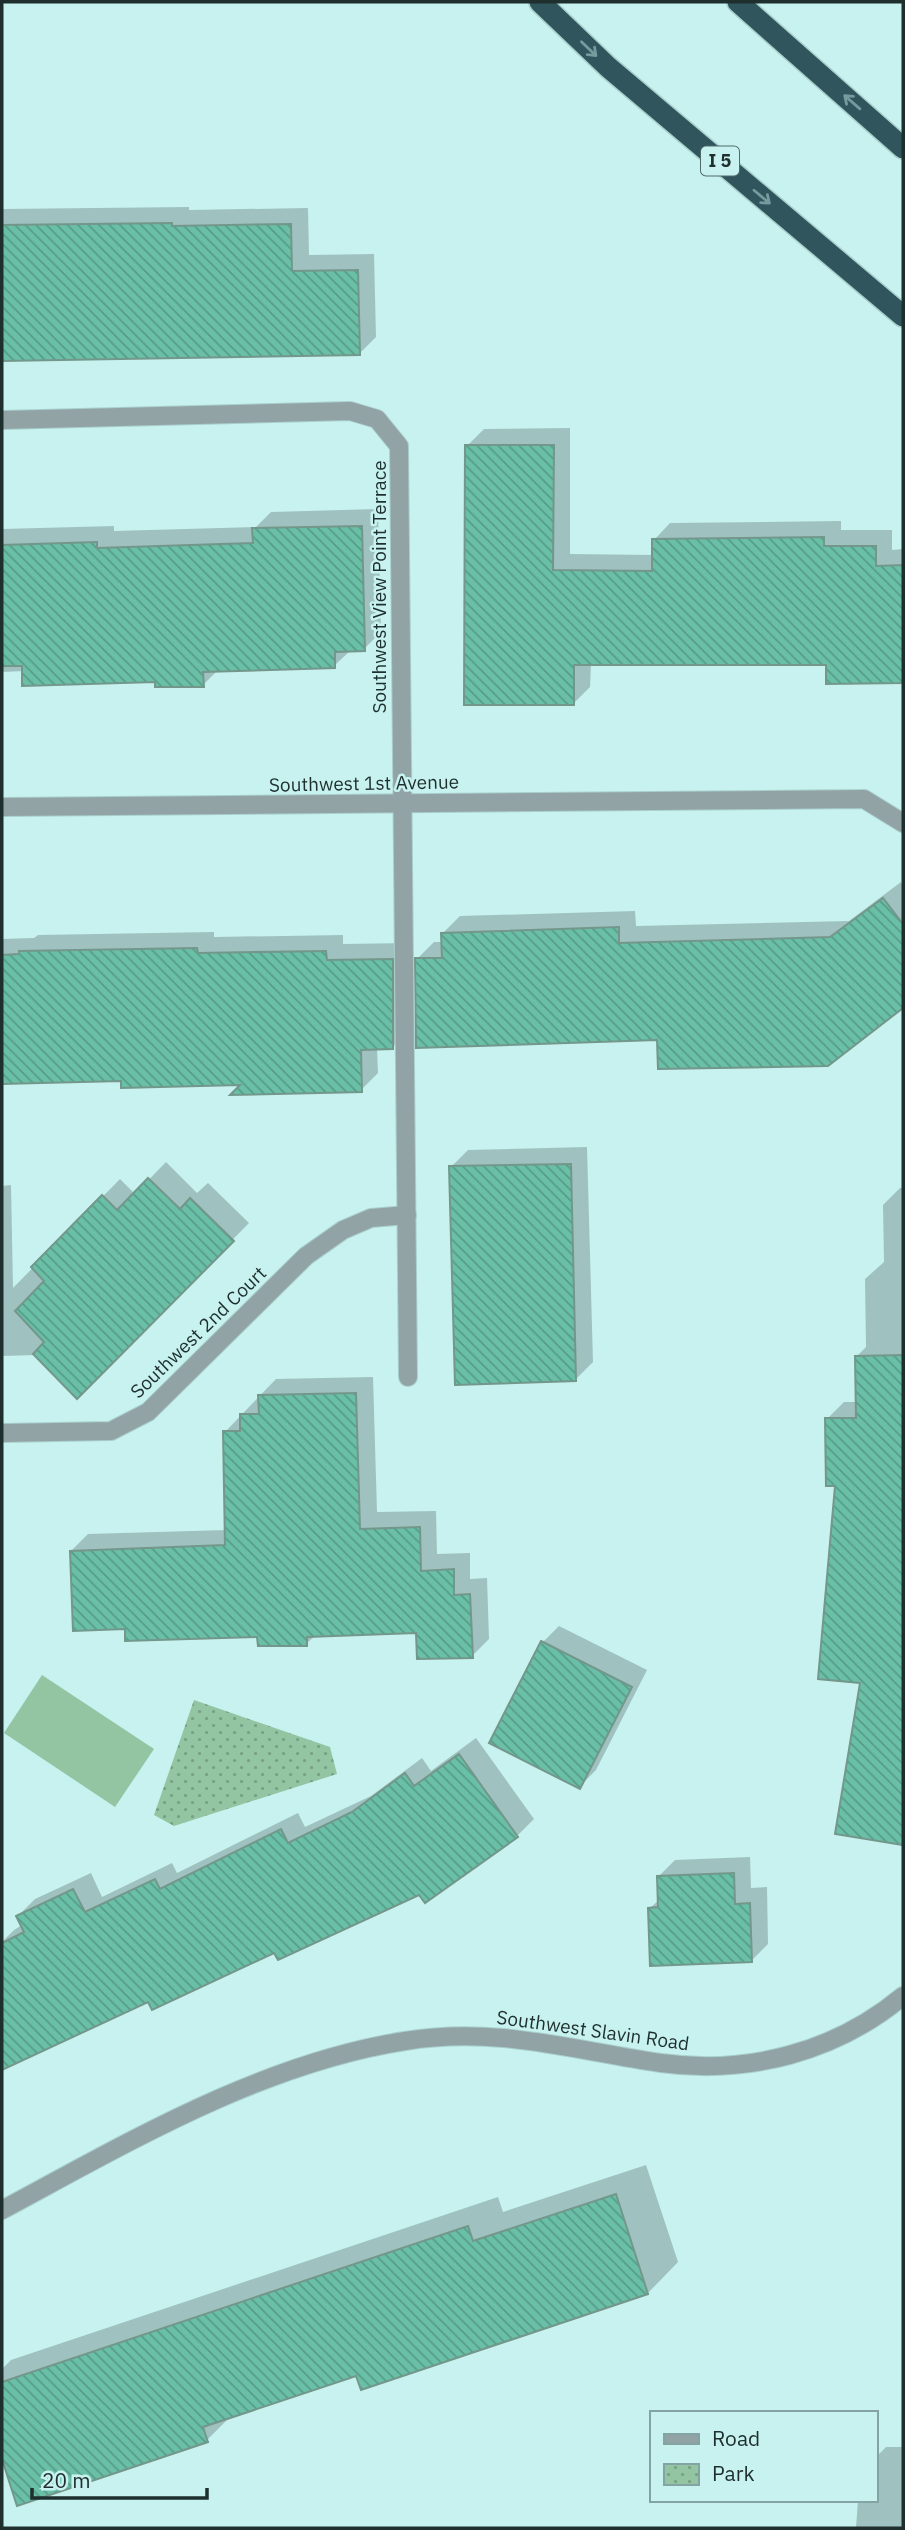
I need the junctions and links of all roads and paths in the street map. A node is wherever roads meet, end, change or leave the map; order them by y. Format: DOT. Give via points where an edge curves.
graph roads {
  1 [pos="540,2"];
  2 [pos="738,2"];
  3 [pos="903,148"];
  4 [pos="903,316"];
  5 [pos="2,420"];
  6 [pos="401,804"];
  7 [pos="2,807"];
  8 [pos="903,823"];
  9 [pos="407,1215"];
  10 [pos="408,1377"];
  11 [pos="2,1433"];
  12 [pos="903,1996"];
  13 [pos="2,2210"];
  1 -- 4 [label="highway, I 5, one-way" via="608,67"];
  3 -- 2 [label="highway, one-way"];
  5 -- 6 [label="street, Southwest View Point Terrace" via="350,411 377,419 399,446"];
  6 -- 7 [label="street, Southwest 1st Avenue"];
  6 -- 8 [label="street, Southwest 1st Avenue" via="864,799"];
  6 -- 9 [label="street"];
  9 -- 10 [label="street"];
  9 -- 11 [label="street, Southwest 2nd Court" via="371,1218 343,1230 306,1256 148,1412 111,1432"];
  12 -- 13 [label="street, Southwest Slavin Road" via="842,2036 759,2063 663,2063 501,2036 442,2036 374,2047 281,2074 195,2110"];
}
